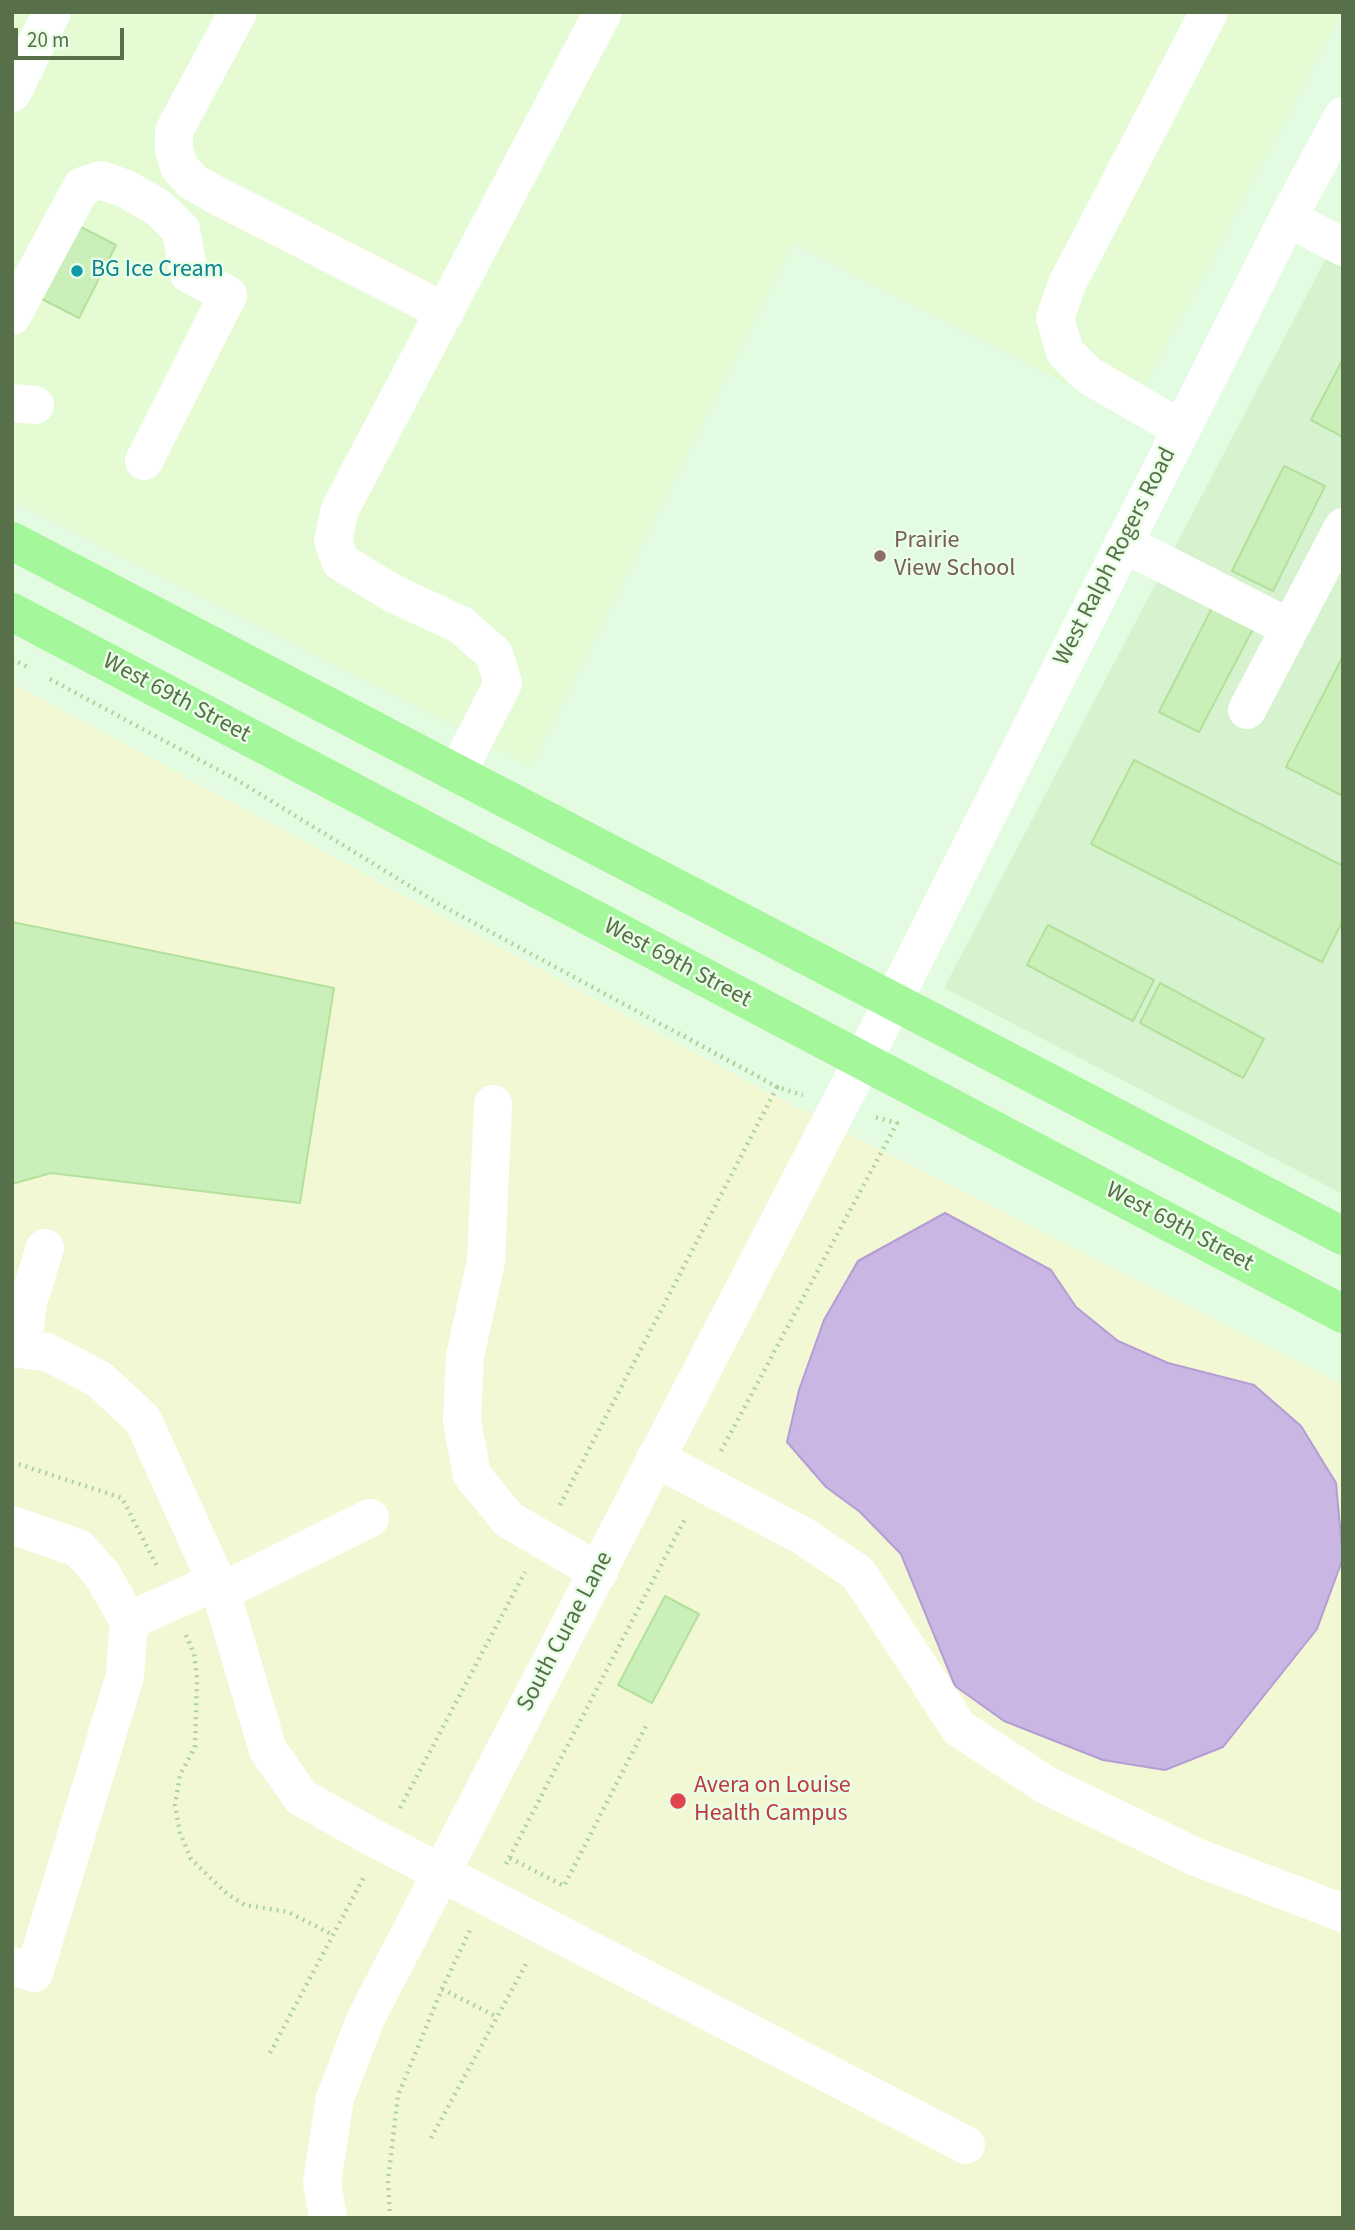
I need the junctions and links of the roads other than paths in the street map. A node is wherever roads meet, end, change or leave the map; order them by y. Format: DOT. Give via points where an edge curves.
graph roads {
  1 [pos="52,12"];
  2 [pos="238,12"];
  3 [pos="603,12"];
  4 [pos="1209,12"];
  5 [pos="12,93"];
  6 [pos="1343,116"];
  7 [pos="1288,218"];
  8 [pos="1343,247"];
  9 [pos="445,312"];
  10 [pos="12,316"];
  11 [pos="1181,429"];
  12 [pos="144,461"];
  13 [pos="1343,527"];
  14 [pos="12,541"];
  15 [pos="1123,543"];
  16 [pos="12,612"];
  17 [pos="1290,628"];
  18 [pos="1247,710"];
  19 [pos="457,773"];
  20 [pos="894,1000"];
  21 [pos="861,1062"];
  22 [pos="493,1104"];
  23 [pos="1343,1236"];
  24 [pos="45,1248"];
  25 [pos="1343,1314"];
  26 [pos="17,1348"];
  27 [pos="655,1458"];
  28 [pos="370,1518"];
  29 [pos="12,1525"];
  30 [pos="599,1572"];
  31 [pos="218,1587"];
  32 [pos="129,1621"];
  33 [pos="440,1870"];
  34 [pos="1343,1913"];
  35 [pos="12,1966"];
  36 [pos="966,2145"];
  37 [pos="328,2218"];
  1 -- 5 [label="street"];
  2 -- 9 [label="street" via="174,131 179,167 193,182 216,195"];
  3 -- 9 [label="street"];
  4 -- 11 [label="street" via="1067,284 1055,318 1065,352 1088,375"];
  6 -- 7 [label="street, West Ralph Rogers Road"];
  7 -- 8 [label="street"];
  7 -- 11 [label="street, West Ralph Rogers Road"];
  9 -- 19 [label="street" via="340,509 333,541 341,562 394,594 461,625 494,654 503,683"];
  10 -- 12 [label="street" via="82,186 100,180 126,189 159,208 181,230 189,274 228,295"];
  11 -- 15 [label="street, West Ralph Rogers Road"];
  13 -- 17 [label="street"];
  14 -- 19 [label="main road"];
  15 -- 17 [label="street"];
  15 -- 20 [label="street, West Ralph Rogers Road"];
  16 -- 21 [label="main road, West 69th Street"];
  17 -- 18 [label="street"];
  19 -- 20 [label="main road"];
  20 -- 21 [label="street, West Ralph Rogers Road"];
  20 -- 23 [label="main road"];
  21 -- 25 [label="main road, West 69th Street"];
  21 -- 27 [label="street, South Curae Lane"];
  22 -- 30 [label="street" via="486,1261 464,1356 462,1421 472,1475 509,1520"];
  24 -- 26 [label="street"];
  26 -- 31 [label="street" via="47,1352 99,1379 143,1420"];
  27 -- 30 [label="street, South Curae Lane"];
  27 -- 34 [label="street" via="803,1536 858,1573 959,1728 1035,1778 1196,1857"];
  28 -- 31 [label="street"];
  29 -- 32 [label="street" via="78,1548 101,1573"];
  30 -- 33 [label="street, South Curae Lane"];
  31 -- 32 [label="street"];
  31 -- 33 [label="street" via="268,1750 301,1797"];
  32 -- 35 [label="street" via="125,1676 34,1973"];
  33 -- 36 [label="street"];
  33 -- 37 [label="street, South Curae Lane" via="366,2018 335,2098 322,2182"];
}
